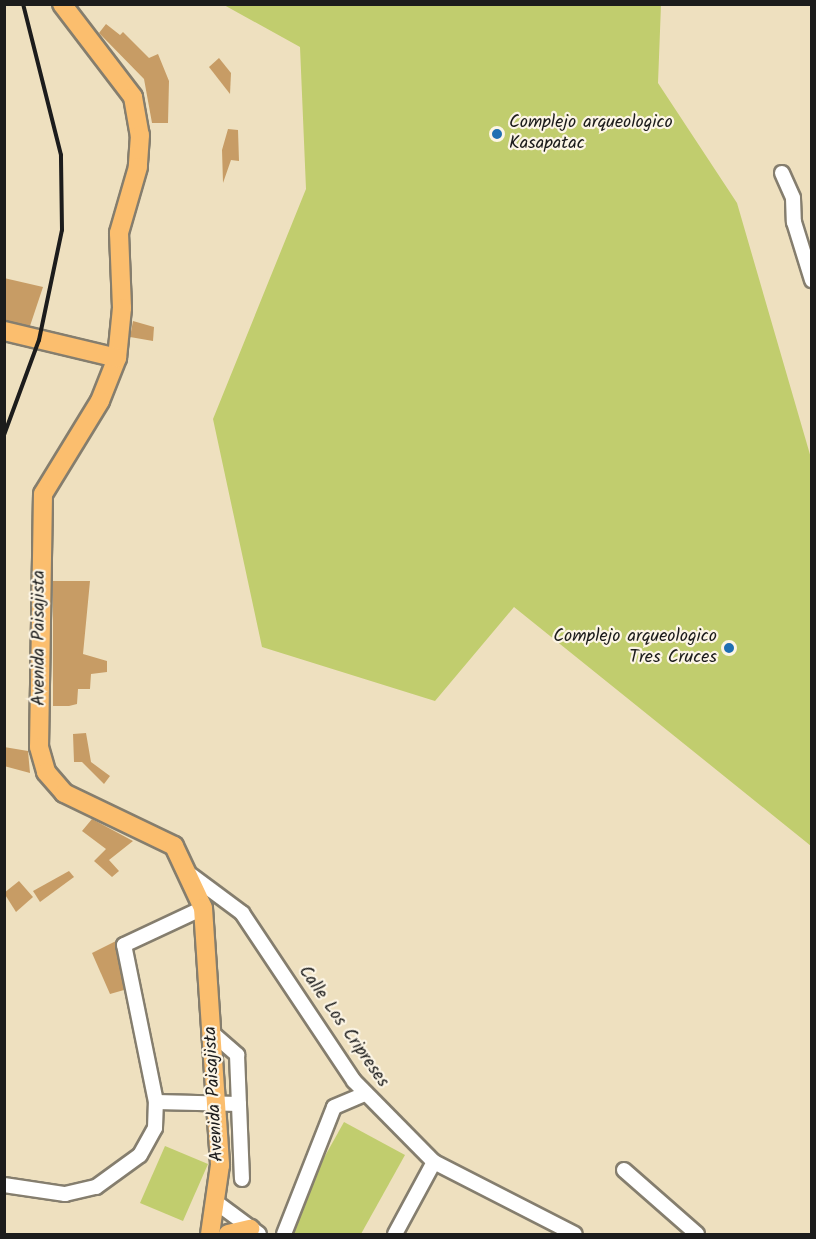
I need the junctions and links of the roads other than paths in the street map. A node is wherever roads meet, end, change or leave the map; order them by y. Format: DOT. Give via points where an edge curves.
graph roads {
  1 [pos="62,4"];
  2 [pos="782,173"];
  3 [pos="812,280"];
  4 [pos="4,331"];
  5 [pos="117,358"];
  6 [pos="190,874"];
  7 [pos="203,908"];
  8 [pos="211,1032"];
  9 [pos="364,1094"];
  10 [pos="156,1102"];
  11 [pos="239,1104"];
  12 [pos="217,1105"];
  13 [pos="434,1162"];
  14 [pos="624,1170"];
  15 [pos="242,1179"];
  16 [pos="4,1185"];
  17 [pos="217,1203"];
  18 [pos="254,1232"];
  19 [pos="210,1234"];
  20 [pos="228,1234"];
  21 [pos="285,1234"];
  22 [pos="395,1234"];
  23 [pos="575,1234"];
  24 [pos="697,1234"];
  1 -- 5 [label="main road, Avenida Paisajista" via="133,97 140,135 138,167 119,233 122,308"];
  2 -- 3 [label="street" via="793,198 794,222"];
  4 -- 5 [label="main road"];
  5 -- 6 [label="main road, Avenida Paisajista" via="100,400 43,494 39,747 46,772 64,793 174,846"];
  6 -- 7 [label="main road, Avenida Paisajista"];
  6 -- 9 [label="street, Calle Los Cripreses" via="242,913"];
  7 -- 8 [label="main road, Avenida Paisajista"];
  7 -- 10 [label="street" via="124,945"];
  8 -- 11 [label="street" via="237,1054"];
  8 -- 12 [label="main road, Avenida Paisajista"];
  9 -- 13 [label="street, Calle Los Cripreses"];
  9 -- 21 [label="street" via="334,1107"];
  10 -- 12 [label="street"];
  10 -- 16 [label="street" via="155,1128 140,1155 96,1187 65,1194"];
  11 -- 12 [label="street"];
  11 -- 15 [label="street"];
  12 -- 17 [label="main road, Avenida Paisajista"];
  13 -- 22 [label="street"];
  13 -- 23 [label="street, Calle Los Cripreses"];
  14 -- 24 [label="street"];
  17 -- 18 [label="street"];
  17 -- 19 [label="main road, Avenida Paisajista"];
  18 -- 20 [label="main road"];
}
